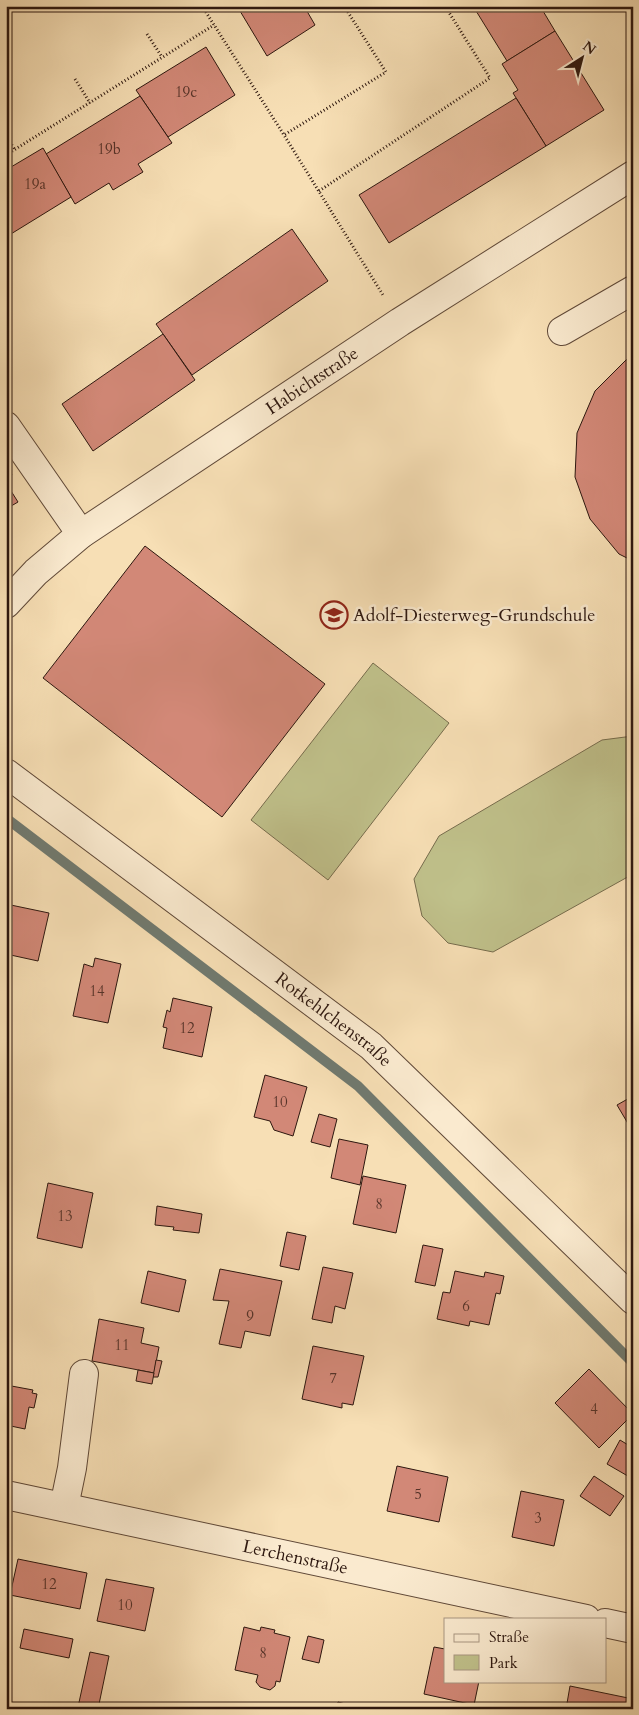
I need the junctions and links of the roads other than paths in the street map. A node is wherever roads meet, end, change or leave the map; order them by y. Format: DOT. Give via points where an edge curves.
graph roads {
  1 [pos="633,175"];
  2 [pos="633,290"];
  3 [pos="562,331"];
  4 [pos="6,426"];
  5 [pos="81,534"];
  6 [pos="6,604"];
  7 [pos="6,773"];
  8 [pos="633,1300"];
  9 [pos="84,1374"];
  10 [pos="6,1495"];
  11 [pos="64,1507"];
  12 [pos="581,1618"];
  13 [pos="606,1623"];
  14 [pos="633,1629"];
  1 -- 5 [label="street, Habichtstraße" via="400,322"];
  2 -- 3 [label="street"];
  4 -- 5 [label="street"];
  5 -- 6 [label="street, Habichtstraße" via="36,572"];
  7 -- 8 [label="street, Rotkehlchenstraße" via="371,1046"];
  9 -- 11 [label="street"];
  10 -- 11 [label="street, Lerchenstraße"];
  11 -- 12 [label="street, Lerchenstraße"];
  13 -- 14 [label="street"];
}
